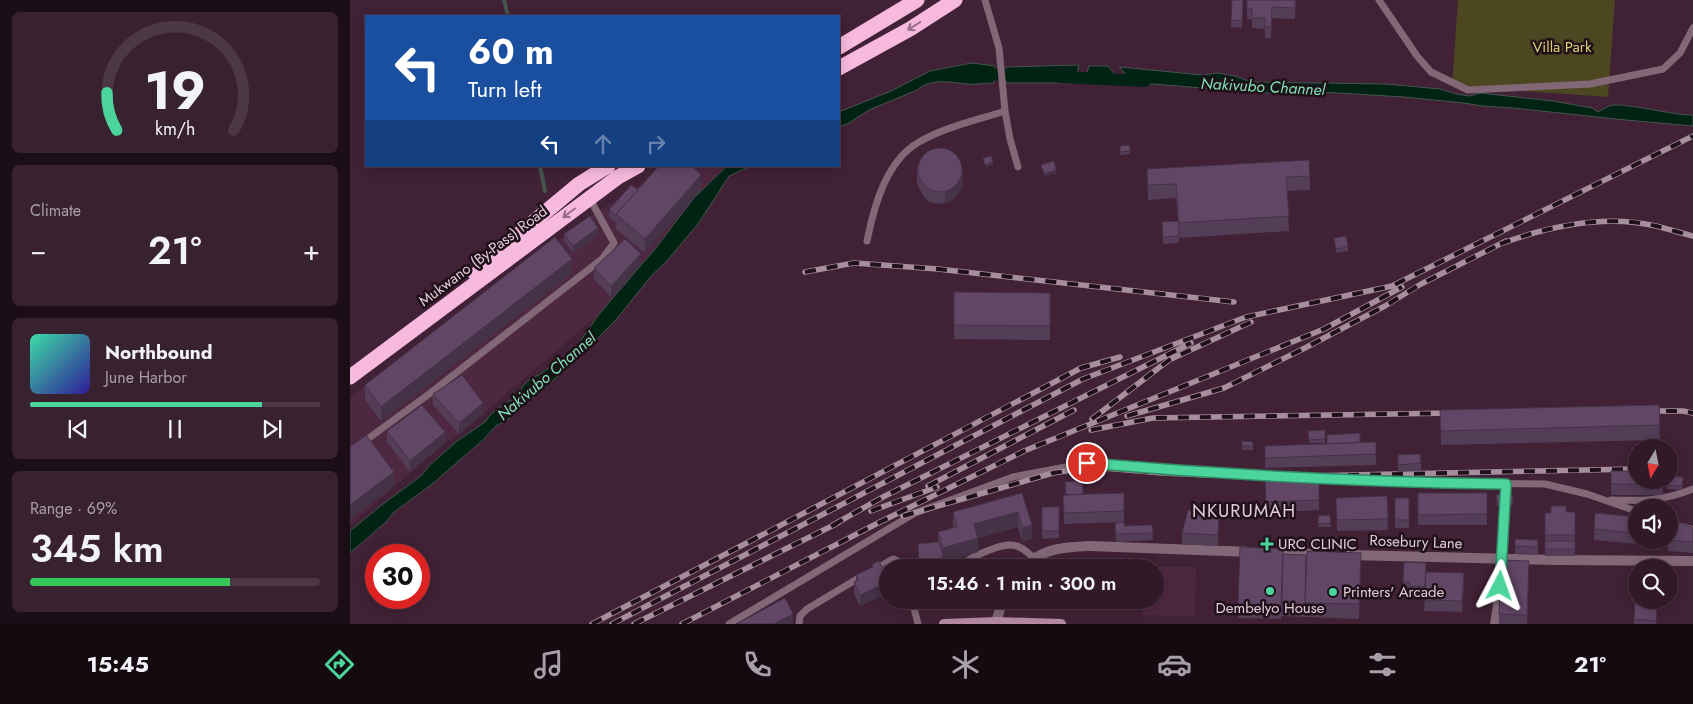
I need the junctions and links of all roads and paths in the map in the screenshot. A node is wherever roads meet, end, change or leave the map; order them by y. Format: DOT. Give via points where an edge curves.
graph roads {
  1 [pos="954,0"];
  2 [pos="985,0"];
  3 [pos="1379,0"];
  4 [pos="913,1"];
  5 [pos="1693,28"];
  6 [pos="840,46"];
  7 [pos="840,67"];
  8 [pos="1005,111"];
  9 [pos="1018,166"];
  10 [pos="606,167"];
  11 [pos="636,167"];
  12 [pos="590,198"];
  13 [pos="867,241"];
  14 [pos="453,300"];
  15 [pos="350,377"];
  16 [pos="350,452"];
  17 [pos="1506,484"];
  18 [pos="1693,488"];
  19 [pos="1603,500"];
  20 [pos="1628,508"];
  21 [pos="1678,525"];
  22 [pos="1693,530"];
  23 [pos="1034,558"];
  24 [pos="971,559"];
  25 [pos="1502,559"];
  26 [pos="1693,560"];
  27 [pos="879,567"];
  28 [pos="914,609"];
  29 [pos="1000,609"];
  30 [pos="996,622"];
  31 [pos="729,624"];
  32 [pos="799,624"];
  33 [pos="918,624"];
  34 [pos="944,624"];
  35 [pos="1061,624"];
  36 [pos="1495,624"];
  1 -- 7 [label="highway, one-way" via="910,29"];
  2 -- 8 [label="lane" via="999,48"];
  3 -- 5 [label="lane" via="1431,72 1468,90 1590,84 1663,68 1680,53"];
  4 -- 6 [label="highway"];
  8 -- 9 [label="lane"];
  8 -- 13 [label="lane" via="918,142 903,155 875,206"];
  10 -- 14 [label="highway" via="579,184 494,255"];
  11 -- 12 [label="highway, Mukwano (By-Pass) Road"];
  12 -- 14 [label="highway, Mukwano (By-Pass) Road, one-way"];
  12 -- 16 [label="lane" via="614,243 602,259"];
  14 -- 15 [label="highway, Mukwano (By-Pass) Road"];
  17 -- 19 [label="lane" via="1545,484"];
  17 -- 25 [label="street"];
  17 -- 31 [label="lane" via="1410,482 1087,463 1013,477 915,513"];
  18 -- 19 [label="lane" via="1646,501"];
  19 -- 20 [label="lane"];
  21 -- 22 [label="lane"];
  23 -- 24 [label="lane" via="1019,547 1010,545"];
  23 -- 25 [label="street, Rosebury Lane" via="1055,549 1089,546"];
  25 -- 26 [label="street, Rosebury Lane"];
  25 -- 36 [label="street"];
  27 -- 32 [label="lane" via="803,613"];
  28 -- 33 [label="lane"];
  29 -- 30 [label="street"];
  30 -- 34 [label="street"];
  30 -- 35 [label="street"];
}
